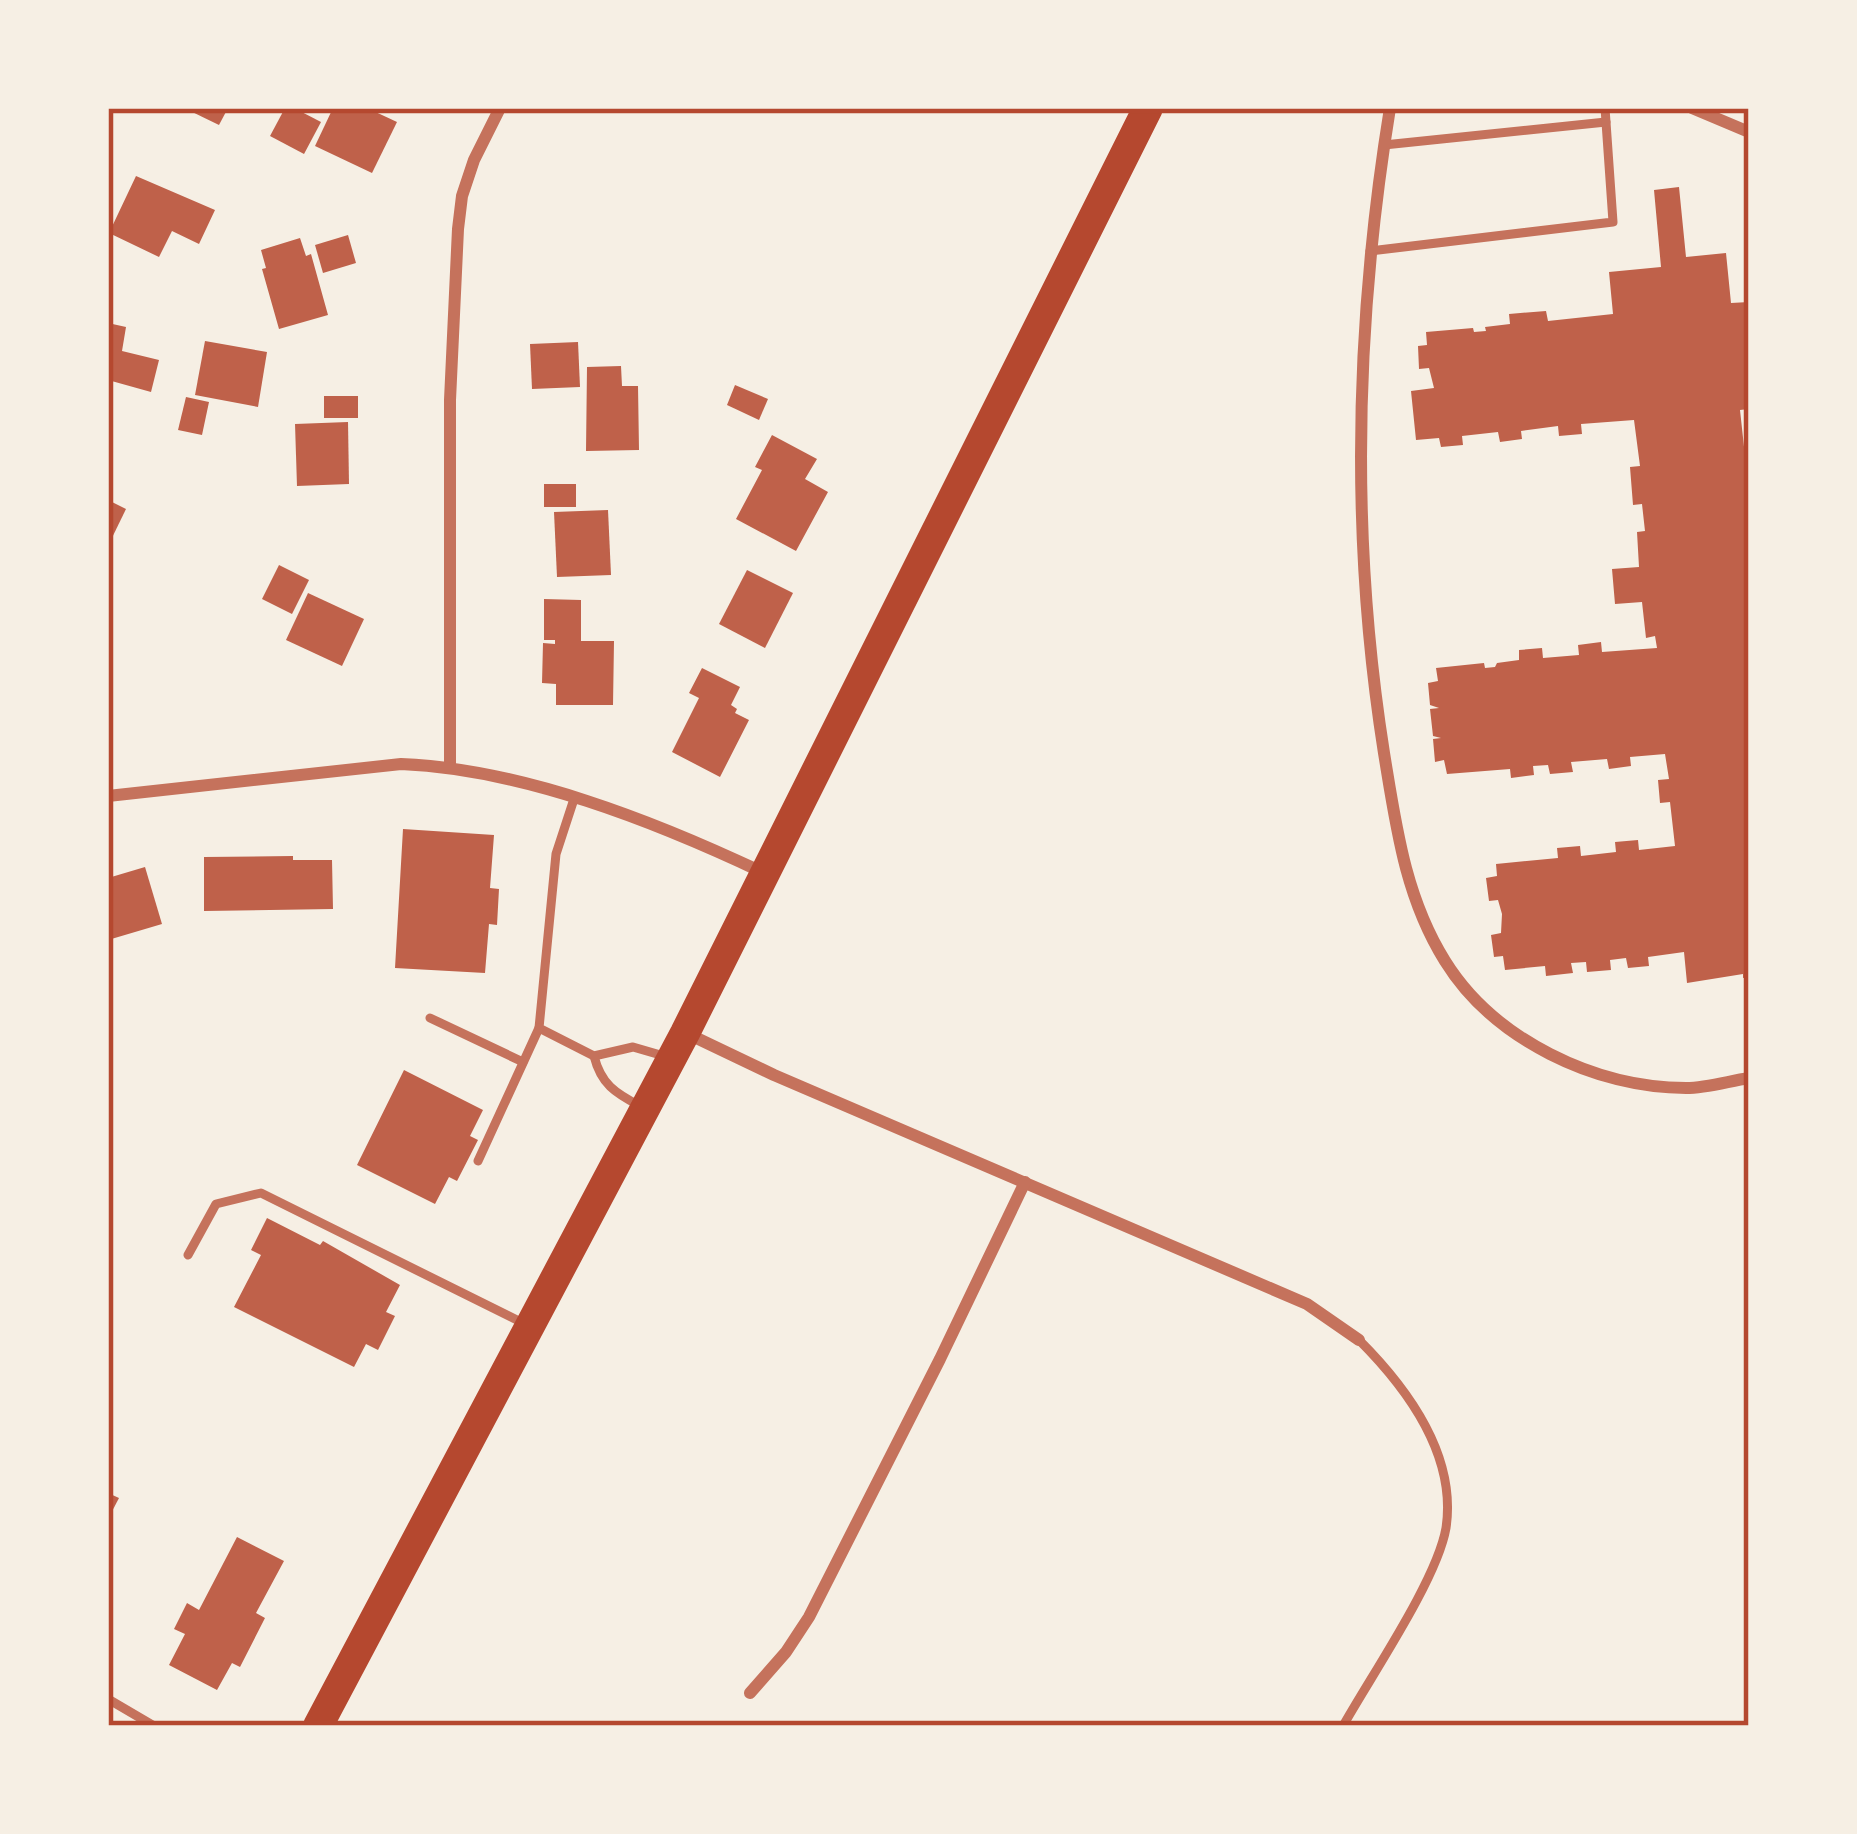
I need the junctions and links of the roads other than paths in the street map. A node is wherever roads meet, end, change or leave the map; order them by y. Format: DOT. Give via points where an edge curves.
graph roads {
  1 [pos="500,108"];
  2 [pos="1148,108"];
  3 [pos="1390,108"];
  4 [pos="1605,108"];
  5 [pos="1692,108"];
  6 [pos="1606,122"];
  7 [pos="1749,132"];
  8 [pos="1384,146"];
  9 [pos="1370,251"];
  10 [pos="450,766"];
  11 [pos="108,796"];
  12 [pos="574,799"];
  13 [pos="765,873"];
  14 [pos="430,1018"];
  15 [pos="539,1028"];
  16 [pos="678,1045"];
  17 [pos="593,1056"];
  18 [pos="524,1062"];
  19 [pos="1749,1078"];
  20 [pos="645,1109"];
  21 [pos="478,1161"];
  22 [pos="1025,1181"];
  23 [pos="188,1256"];
  24 [pos="530,1327"];
  25 [pos="1358,1340"];
  26 [pos="750,1693"];
  27 [pos="108,1699"];
  28 [pos="154,1726"];
  29 [pos="318,1726"];
  30 [pos="1343,1726"];
  1 -- 10 [label="street" via="474,160 458,229"];
  2 -- 13 [label="main road"];
  3 -- 8 [label="street"];
  4 -- 6 [label="lane"];
  5 -- 7 [label="street"];
  6 -- 8 [label="lane"];
  6 -- 9 [label="lane" via="1613,222"];
  8 -- 9 [label="street"];
  9 -- 19 [label="street" via="1359,501 1376,701 1400,855 1422,919 1477,1001 1575,1066 1643,1086"];
  10 -- 11 [label="street" via="401,764"];
  10 -- 12 [label="street"];
  12 -- 13 [label="street"];
  12 -- 15 [label="lane" via="556,854"];
  13 -- 16 [label="main road"];
  14 -- 18 [label="lane"];
  15 -- 17 [label="lane"];
  15 -- 18 [label="lane"];
  16 -- 17 [label="lane"];
  16 -- 20 [label="main road"];
  16 -- 22 [label="street" via="774,1075"];
  17 -- 20 [label="lane" via="612,1091"];
  18 -- 21 [label="lane"];
  20 -- 24 [label="main road"];
  22 -- 25 [label="street" via="1307,1304"];
  22 -- 26 [label="street" via="809,1617"];
  23 -- 24 [label="lane" via="216,1204 262,1193"];
  24 -- 29 [label="main road"];
  25 -- 30 [label="lane" via="1409,1396 1439,1456 1448,1503 1430,1572"];
  27 -- 28 [label="lane"];
}
